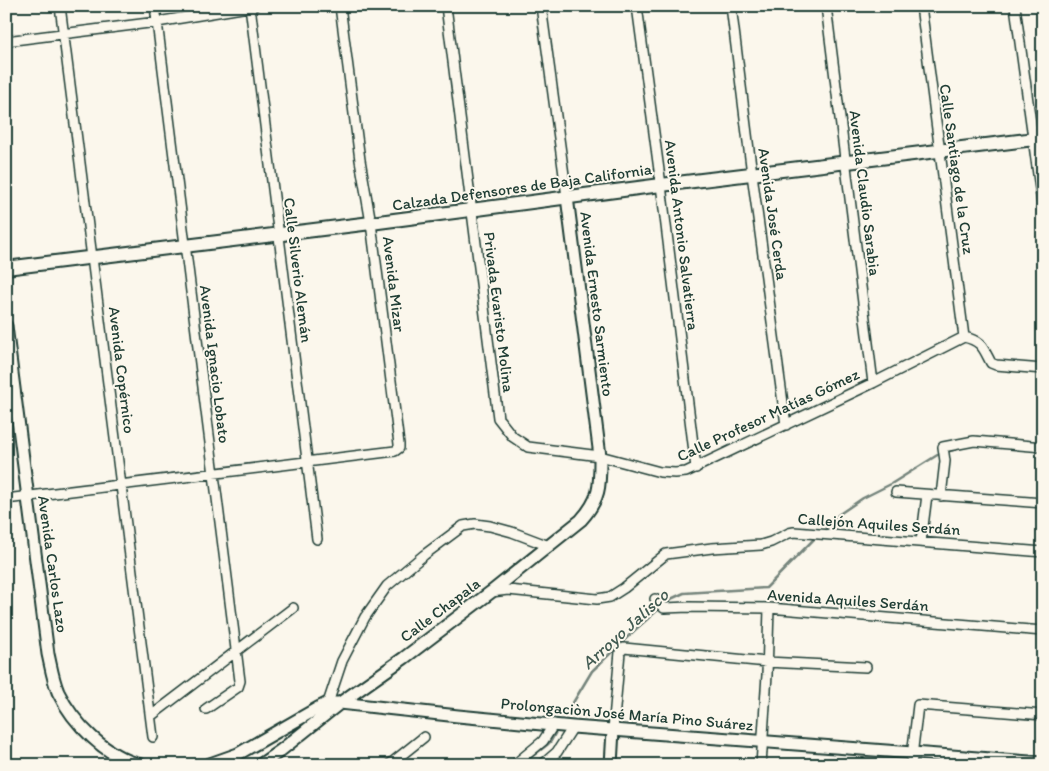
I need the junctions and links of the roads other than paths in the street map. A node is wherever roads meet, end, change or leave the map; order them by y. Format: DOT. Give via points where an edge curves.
graph roads {
  1 [pos="60,6"];
  2 [pos="155,6"];
  3 [pos="251,6"];
  4 [pos="340,6"];
  5 [pos="446,6"];
  6 [pos="541,6"];
  7 [pos="636,6"];
  8 [pos="731,6"];
  9 [pos="826,6"];
  10 [pos="921,6"];
  11 [pos="1015,6"];
  12 [pos="157,22"];
  13 [pos="64,34"];
  14 [pos="6,41"];
  15 [pos="1038,139"];
  16 [pos="940,151"];
  17 [pos="846,163"];
  18 [pos="752,174"];
  19 [pos="661,185"];
  20 [pos="566,197"];
  21 [pos="471,210"];
  22 [pos="1043,211"];
  23 [pos="371,223"];
  24 [pos="278,234"];
  25 [pos="184,246"];
  26 [pos="92,258"];
  27 [pos="6,268"];
  28 [pos="6,326"];
  29 [pos="964,337"];
  30 [pos="1043,369"];
  31 [pos="873,383"];
  32 [pos="498,418"];
  33 [pos="786,425"];
  34 [pos="1043,447"];
  35 [pos="600,456"];
  36 [pos="308,462"];
  37 [pos="696,468"];
  38 [pos="214,474"];
  39 [pos="121,485"];
  40 [pos="896,492"];
  41 [pos="927,495"];
  42 [pos="27,496"];
  43 [pos="941,496"];
  44 [pos="6,499"];
  45 [pos="1043,503"];
  46 [pos="317,538"];
  47 [pos="921,542"];
  48 [pos="549,546"];
  49 [pos="1043,552"];
  50 [pos="491,592"];
  51 [pos="659,604"];
  52 [pos="292,608"];
  53 [pos="769,608"];
  54 [pos="1043,631"];
  55 [pos="237,650"];
  56 [pos="767,662"];
  57 [pos="866,667"];
  58 [pos="334,703"];
  59 [pos="206,709"];
  60 [pos="1043,715"];
  61 [pos="151,716"];
  62 [pos="554,724"];
  63 [pos="573,727"];
  64 [pos="613,730"];
  65 [pos="154,737"];
  66 [pos="424,737"];
  67 [pos="763,742"];
  68 [pos="912,752"];
  69 [pos="1043,763"];
  70 [pos="141,765"];
  71 [pos="207,765"];
  72 [pos="260,765"];
  73 [pos="389,765"];
  74 [pos="514,765"];
  75 [pos="542,765"];
  76 [pos="611,765"];
  77 [pos="761,765"];
  78 [pos="911,765"];
  1 -- 13 [label="street, Avenida Copérnico"];
  2 -- 12 [label="street, Avenida Ignacio Lobato"];
  3 -- 12 [label="street"];
  3 -- 24 [label="street, Calle Silverio Alemán"];
  4 -- 23 [label="street, Avenida Mizar"];
  5 -- 21 [label="street, Privada Evaristo Molina"];
  6 -- 20 [label="street, Avenida Ernesto Sarmiento"];
  7 -- 19 [label="street, Avenida Antonio Salvatierra"];
  8 -- 18 [label="street, Avenida José Cerda"];
  9 -- 17 [label="street, Avenida Claudio Sarabia"];
  10 -- 16 [label="street, Calle Santiago de la Cruz"];
  11 -- 15 [label="street"];
  12 -- 13 [label="street"];
  12 -- 25 [label="street, Avenida Ignacio Lobato"];
  13 -- 14 [label="street"];
  13 -- 26 [label="street, Avenida Copérnico"];
  15 -- 16 [label="main road, Calzada Defensores de Baja California"];
  15 -- 22 [label="street"];
  16 -- 17 [label="main road, Calzada Defensores de Baja California"];
  16 -- 29 [label="street, Calle Santiago de la Cruz"];
  17 -- 18 [label="main road, Calzada Defensores de Baja California"];
  17 -- 31 [label="street, Avenida Claudio Sarabia"];
  18 -- 19 [label="main road, Calzada Defensores de Baja California"];
  18 -- 33 [label="street, Avenida José Cerda"];
  19 -- 20 [label="main road, Calzada Defensores de Baja California"];
  19 -- 37 [label="street, Avenida Antonio Salvatierra"];
  20 -- 21 [label="main road, Calzada Defensores de Baja California"];
  20 -- 35 [label="main road, Avenida Ernesto Sarmiento"];
  21 -- 23 [label="main road, Calzada Defensores de Baja California"];
  21 -- 32 [label="street, Privada Evaristo Molina"];
  23 -- 24 [label="main road, Calzada Defensores de Baja California"];
  23 -- 36 [label="street, Avenida Mizar" via="399,448"];
  24 -- 25 [label="main road, Calzada Defensores de Baja California"];
  24 -- 36 [label="street, Calle Silverio Alemán"];
  25 -- 26 [label="main road, Calzada Defensores de Baja California"];
  25 -- 38 [label="street, Avenida Ignacio Lobato"];
  26 -- 27 [label="main road, Calzada Defensores de Baja California"];
  26 -- 39 [label="street, Avenida Copérnico"];
  28 -- 42 [label="main road, Avenida Carlos Lazo"];
  29 -- 30 [label="street" via="979,343 996,366"];
  29 -- 31 [label="street, Calle Profesor Matías Gómez"];
  31 -- 33 [label="street, Calle Profesor Matías Gómez"];
  32 -- 35 [label="street, Calle Profesor Matías Gómez" via="513,437 528,447"];
  33 -- 37 [label="street, Calle Profesor Matías Gómez"];
  34 -- 43 [label="street" via="974,440 943,447"];
  35 -- 37 [label="street, Calle Profesor Matías Gómez" via="660,472 686,472"];
  35 -- 48 [label="main road, Calle Chapala" via="600,488 590,510"];
  36 -- 38 [label="street"];
  36 -- 46 [label="street, Calle Silverio Alemán"];
  38 -- 39 [label="street"];
  38 -- 55 [label="street, Avenida Ignacio Lobato"];
  39 -- 42 [label="street"];
  39 -- 61 [label="street, Avenida Copérnico"];
  40 -- 41 [label="street"];
  41 -- 43 [label="street"];
  41 -- 47 [label="street"];
  42 -- 44 [label="street"];
  42 -- 70 [label="main road, Avenida Carlos Lazo" via="48,654 58,691 80,726 90,735 114,753"];
  43 -- 45 [label="street"];
  47 -- 49 [label="street, Callejón Aquiles Serdán"];
  47 -- 50 [label="street, Callejón Aquiles Serdán" via="794,532 761,545 668,554 610,597 597,599 508,590"];
  48 -- 50 [label="main road, Calle Chapala"];
  48 -- 58 [label="street" via="490,526 463,526 387,586 365,617 342,661"];
  50 -- 58 [label="main road, Calle Chapala" via="404,658"];
  51 -- 53 [label="street, Avenida Aquiles Serdán"];
  52 -- 55 [label="street"];
  53 -- 54 [label="street, Avenida Aquiles Serdán"];
  53 -- 56 [label="street"];
  55 -- 59 [label="street, Avenida Ignacio Lobato" via="240,684"];
  55 -- 61 [label="street"];
  56 -- 57 [label="street"];
  56 -- 64 [label="street" via="624,648 620,652"];
  56 -- 67 [label="street"];
  58 -- 62 [label="main road, Prolongaciòn José María Pino Suárez"];
  58 -- 71 [label="main road" via="238,754"];
  58 -- 72 [label="main road, Calle Chapala"];
  60 -- 68 [label="street" via="918,705"];
  61 -- 65 [label="street, Avenida Copérnico"];
  62 -- 63 [label="main road, Prolongaciòn José María Pino Suárez"];
  62 -- 74 [label="street" via="543,741"];
  63 -- 64 [label="main road, Prolongaciòn José María Pino Suárez"];
  63 -- 75 [label="street" via="557,752"];
  64 -- 67 [label="main road, Prolongaciòn José María Pino Suárez"];
  64 -- 76 [label="main road"];
  66 -- 73 [label="street"];
  67 -- 68 [label="main road, Prolongaciòn José María Pino Suárez"];
  67 -- 77 [label="street"];
  68 -- 69 [label="main road, Prolongaciòn José María Pino Suárez"];
  68 -- 78 [label="street"];
}
